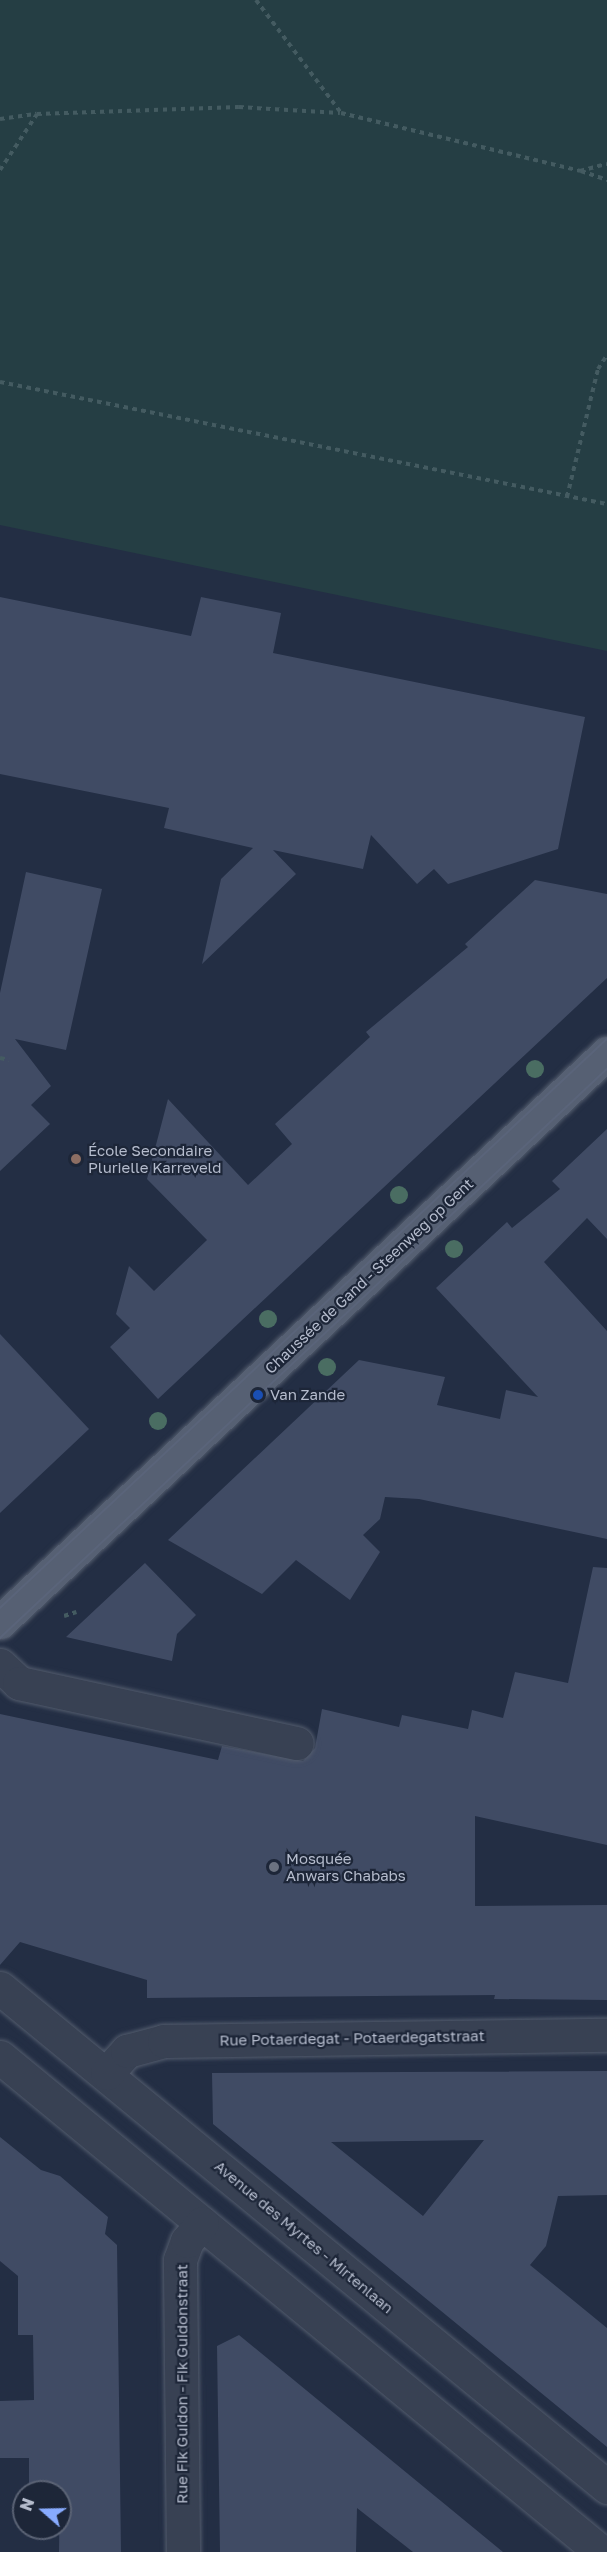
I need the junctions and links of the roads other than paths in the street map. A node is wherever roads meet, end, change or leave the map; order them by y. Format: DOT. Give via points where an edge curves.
graph roads {
  1 [pos="607,1053"];
  2 [pos="0,1622"];
  3 [pos="0,1665"];
  4 [pos="297,1743"];
  5 [pos="0,1988"];
  6 [pos="607,2034"];
  7 [pos="0,2057"];
  8 [pos="107,2073"];
  9 [pos="202,2223"];
  10 [pos="607,2487"];
  11 [pos="183,2552"];
  12 [pos="601,2552"];
  1 -- 2 [label="main road, Chaussée de Gand - Steenweg op Gent"];
  3 -- 4 [label="street" via="18,1683"];
  5 -- 8 [label="street, Avenue des Myrtes - Mirtenlaan"];
  6 -- 8 [label="street, Rue Potaerdegat - Potaerdegatstraat" via="164,2041 127,2051"];
  7 -- 9 [label="street"];
  8 -- 10 [label="street, Avenue des Myrtes - Mirtenlaan"];
  9 -- 11 [label="street, Rue Fik Guidon - Fik Guidonstraat" via="187,2241 180,2260"];
  9 -- 12 [label="street"];
}
